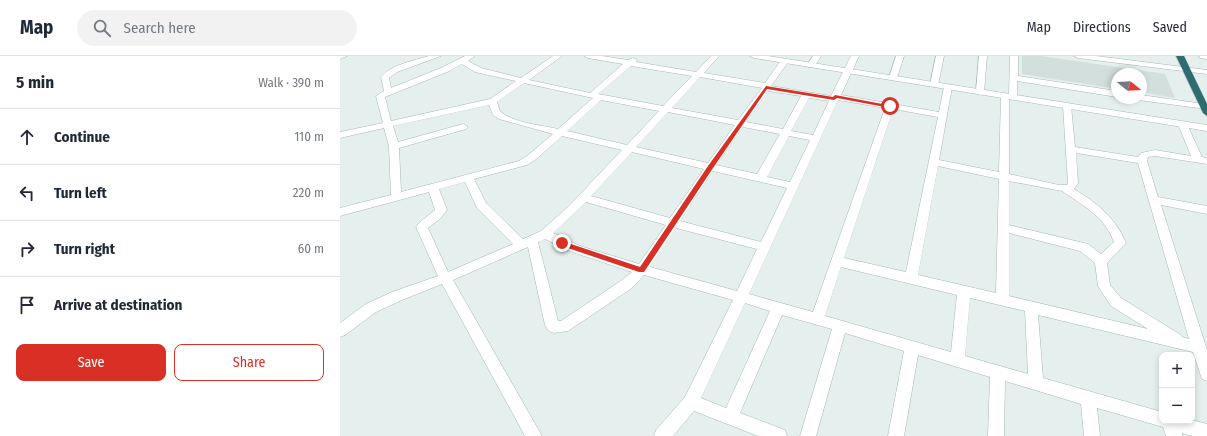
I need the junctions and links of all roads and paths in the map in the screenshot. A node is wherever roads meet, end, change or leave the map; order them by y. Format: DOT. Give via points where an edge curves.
graph roads {
  1 [pos="343,56"];
  2 [pos="437,56"];
  3 [pos="471,56"];
  4 [pos="558,56"];
  5 [pos="588,56"];
  6 [pos="637,56"];
  7 [pos="715,56"];
  8 [pos="754,56"];
  9 [pos="817,56"];
  10 [pos="854,56"];
  11 [pos="900,56"];
  12 [pos="940,56"];
  13 [pos="983,56"];
  14 [pos="1014,56"];
  15 [pos="1078,56"];
  16 [pos="1180,56"];
  17 [pos="1203,56"];
  18 [pos="340,57"];
  19 [pos="769,57"];
  20 [pos="1090,57"];
  21 [pos="1207,57"];
  22 [pos="463,61"];
  23 [pos="785,61"];
  24 [pos="630,63"];
  25 [pos="811,65"];
  26 [pos="1187,70"];
  27 [pos="848,71"];
  28 [pos="1207,72"];
  29 [pos="698,75"];
  30 [pos="893,78"];
  31 [pos="1014,78"];
  32 [pos="524,80"];
  33 [pos="934,85"];
  34 [pos="766,87"];
  35 [pos="948,87"];
  36 [pos="388,92"];
  37 [pos="980,92"];
  38 [pos="1111,93"];
  39 [pos="807,94"];
  40 [pos="595,96"];
  41 [pos="1009,97"];
  42 [pos="835,98"];
  43 [pos="1147,99"];
  44 [pos="493,101"];
  45 [pos="890,106"];
  46 [pos="1067,106"];
  47 [pos="666,109"];
  48 [pos="1206,110"];
  49 [pos="942,115"];
  50 [pos="741,123"];
  51 [pos="389,124"];
  52 [pos="1183,124"];
  53 [pos="463,127"];
  54 [pos="1207,128"];
  55 [pos="786,132"];
  56 [pos="559,133"];
  57 [pos="340,135"];
  58 [pos="816,138"];
  59 [pos="394,146"];
  60 [pos="1071,148"];
  61 [pos="629,149"];
  62 [pos="1203,160"];
  63 [pos="933,162"];
  64 [pos="1142,162"];
  65 [pos="710,167"];
  66 [pos="468,177"];
  67 [pos="1003,177"];
  68 [pos="760,179"];
  69 [pos="793,186"];
  70 [pos="433,188"];
  71 [pos="1066,189"];
  72 [pos="396,198"];
  73 [pos="584,198"];
  74 [pos="1154,200"];
  75 [pos="1207,210"];
  76 [pos="340,212"];
  77 [pos="672,223"];
  78 [pos="1003,228"];
  79 [pos="545,234"];
  80 [pos="526,243"];
  81 [pos="765,246"];
  82 [pos="837,261"];
  83 [pos="1101,262"];
  84 [pos="642,270"];
  85 [pos="445,278"];
  86 [pos="911,279"];
  87 [pos="964,291"];
  88 [pos="741,297"];
  89 [pos="1002,300"];
  90 [pos="1031,307"];
  91 [pos="778,308"];
  92 [pos="816,319"];
  93 [pos="840,326"];
  94 [pos="340,331"];
  95 [pos="1185,344"];
  96 [pos="912,347"];
  97 [pos="1198,347"];
  98 [pos="957,360"];
  99 [pos="998,372"];
  100 [pos="1207,374"];
  101 [pos="1036,383"];
  102 [pos="1088,398"];
  103 [pos="691,402"];
  104 [pos="730,417"];
  105 [pos="1169,425"];
  106 [pos="1207,432"];
  107 [pos="534,436"];
  108 [pos="662,436"];
  109 [pos="780,436"];
  110 [pos="808,436"];
  111 [pos="896,436"];
  112 [pos="996,436"];
  113 [pos="1092,436"];
  1 -- 18 [label="street"];
  2 -- 36 [label="street" via="388,74 385,77"];
  3 -- 22 [label="street"];
  4 -- 32 [label="street"];
  5 -- 24 [label="street"];
  6 -- 24 [label="street"];
  7 -- 29 [label="street"];
  8 -- 19 [label="street"];
  9 -- 25 [label="street"];
  10 -- 27 [label="street"];
  11 -- 30 [label="street"];
  12 -- 33 [label="street"];
  13 -- 37 [label="street"];
  14 -- 31 [label="street"];
  15 -- 20 [label="street"];
  16 -- 26 [label="highway"];
  17 -- 21 [label="street"];
  19 -- 23 [label="street"];
  20 -- 26 [label="street"];
  22 -- 32 [label="street" via="478,70"];
  22 -- 36 [label="street"];
  23 -- 25 [label="street"];
  23 -- 34 [label="street"];
  24 -- 29 [label="street"];
  24 -- 40 [label="street"];
  25 -- 27 [label="street"];
  26 -- 28 [label="street"];
  26 -- 48 [label="highway"];
  27 -- 30 [label="street"];
  27 -- 42 [label="street"];
  29 -- 34 [label="street"];
  29 -- 47 [label="street"];
  30 -- 33 [label="street"];
  31 -- 38 [label="street"];
  31 -- 41 [label="street"];
  32 -- 40 [label="street"];
  32 -- 44 [label="street"];
  33 -- 35 [label="street"];
  34 -- 39 [label="street"];
  34 -- 50 [label="street"];
  35 -- 37 [label="street"];
  35 -- 49 [label="street"];
  36 -- 51 [label="street" via="380,96"];
  37 -- 41 [label="street"];
  39 -- 42 [label="street"];
  39 -- 55 [label="street"];
  40 -- 47 [label="street"];
  40 -- 56 [label="street"];
  41 -- 46 [label="street"];
  41 -- 67 [label="street"];
  42 -- 45 [label="street"];
  42 -- 58 [label="street"];
  43 -- 48 [label="street"];
  44 -- 51 [label="street"];
  44 -- 56 [label="street" via="493,108 498,115"];
  45 -- 49 [label="street"];
  45 -- 82 [label="street"];
  46 -- 52 [label="street"];
  46 -- 60 [label="street"];
  47 -- 50 [label="street"];
  47 -- 61 [label="street"];
  49 -- 63 [label="street"];
  50 -- 55 [label="street"];
  50 -- 65 [label="street"];
  51 -- 57 [label="street"];
  51 -- 59 [label="street"];
  52 -- 54 [label="street"];
  52 -- 62 [label="street"];
  53 -- 59 [label="street"];
  55 -- 58 [label="street"];
  55 -- 68 [label="street"];
  56 -- 61 [label="street"];
  56 -- 66 [label="street" via="523,163"];
  58 -- 69 [label="street"];
  59 -- 72 [label="street"];
  60 -- 64 [label="street"];
  60 -- 71 [label="street" via="1074,183"];
  61 -- 65 [label="street"];
  61 -- 73 [label="street"];
  62 -- 64 [label="street" via="1149,153 1144,155"];
  63 -- 67 [label="street"];
  63 -- 86 [label="street"];
  64 -- 74 [label="street"];
  65 -- 68 [label="street"];
  65 -- 77 [label="street"];
  66 -- 70 [label="street"];
  66 -- 80 [label="street" via="480,205"];
  67 -- 71 [label="street"];
  67 -- 78 [label="street"];
  68 -- 69 [label="street"];
  69 -- 81 [label="street"];
  70 -- 72 [label="street"];
  70 -- 85 [label="street" via="441,210 422,227"];
  71 -- 83 [label="street" via="1094,207 1111,222 1117,234 1120,243"];
  72 -- 76 [label="street"];
  73 -- 77 [label="street"];
  73 -- 79 [label="street"];
  74 -- 75 [label="street"];
  74 -- 97 [label="street"];
  77 -- 81 [label="street"];
  77 -- 84 [label="street"];
  78 -- 83 [label="street" via="1084,248"];
  78 -- 89 [label="street"];
  79 -- 80 [label="street"];
  79 -- 84 [label="street" via="576,249"];
  80 -- 84 [label="street" via="554,327 563,327 627,284"];
  80 -- 85 [label="street"];
  81 -- 88 [label="street"];
  82 -- 86 [label="street"];
  82 -- 92 [label="street"];
  83 -- 95 [label="street" via="1104,286 1116,302"];
  84 -- 88 [label="street"];
  85 -- 94 [label="street" via="371,308"];
  85 -- 107 [label="street"];
  86 -- 87 [label="street"];
  87 -- 89 [label="street"];
  87 -- 98 [label="street"];
  88 -- 91 [label="street"];
  88 -- 103 [label="street"];
  89 -- 90 [label="street"];
  90 -- 95 [label="street"];
  90 -- 101 [label="street"];
  91 -- 92 [label="street"];
  91 -- 104 [label="street"];
  92 -- 93 [label="street"];
  93 -- 96 [label="street"];
  93 -- 110 [label="street"];
  95 -- 97 [label="street"];
  96 -- 98 [label="street"];
  96 -- 111 [label="street"];
  97 -- 100 [label="street"];
  98 -- 99 [label="street"];
  99 -- 101 [label="street"];
  99 -- 112 [label="street"];
  101 -- 102 [label="street"];
  102 -- 105 [label="street"];
  102 -- 113 [label="street"];
  103 -- 104 [label="street"];
  103 -- 108 [label="street"];
  104 -- 109 [label="street"];
  105 -- 106 [label="street"];
}
